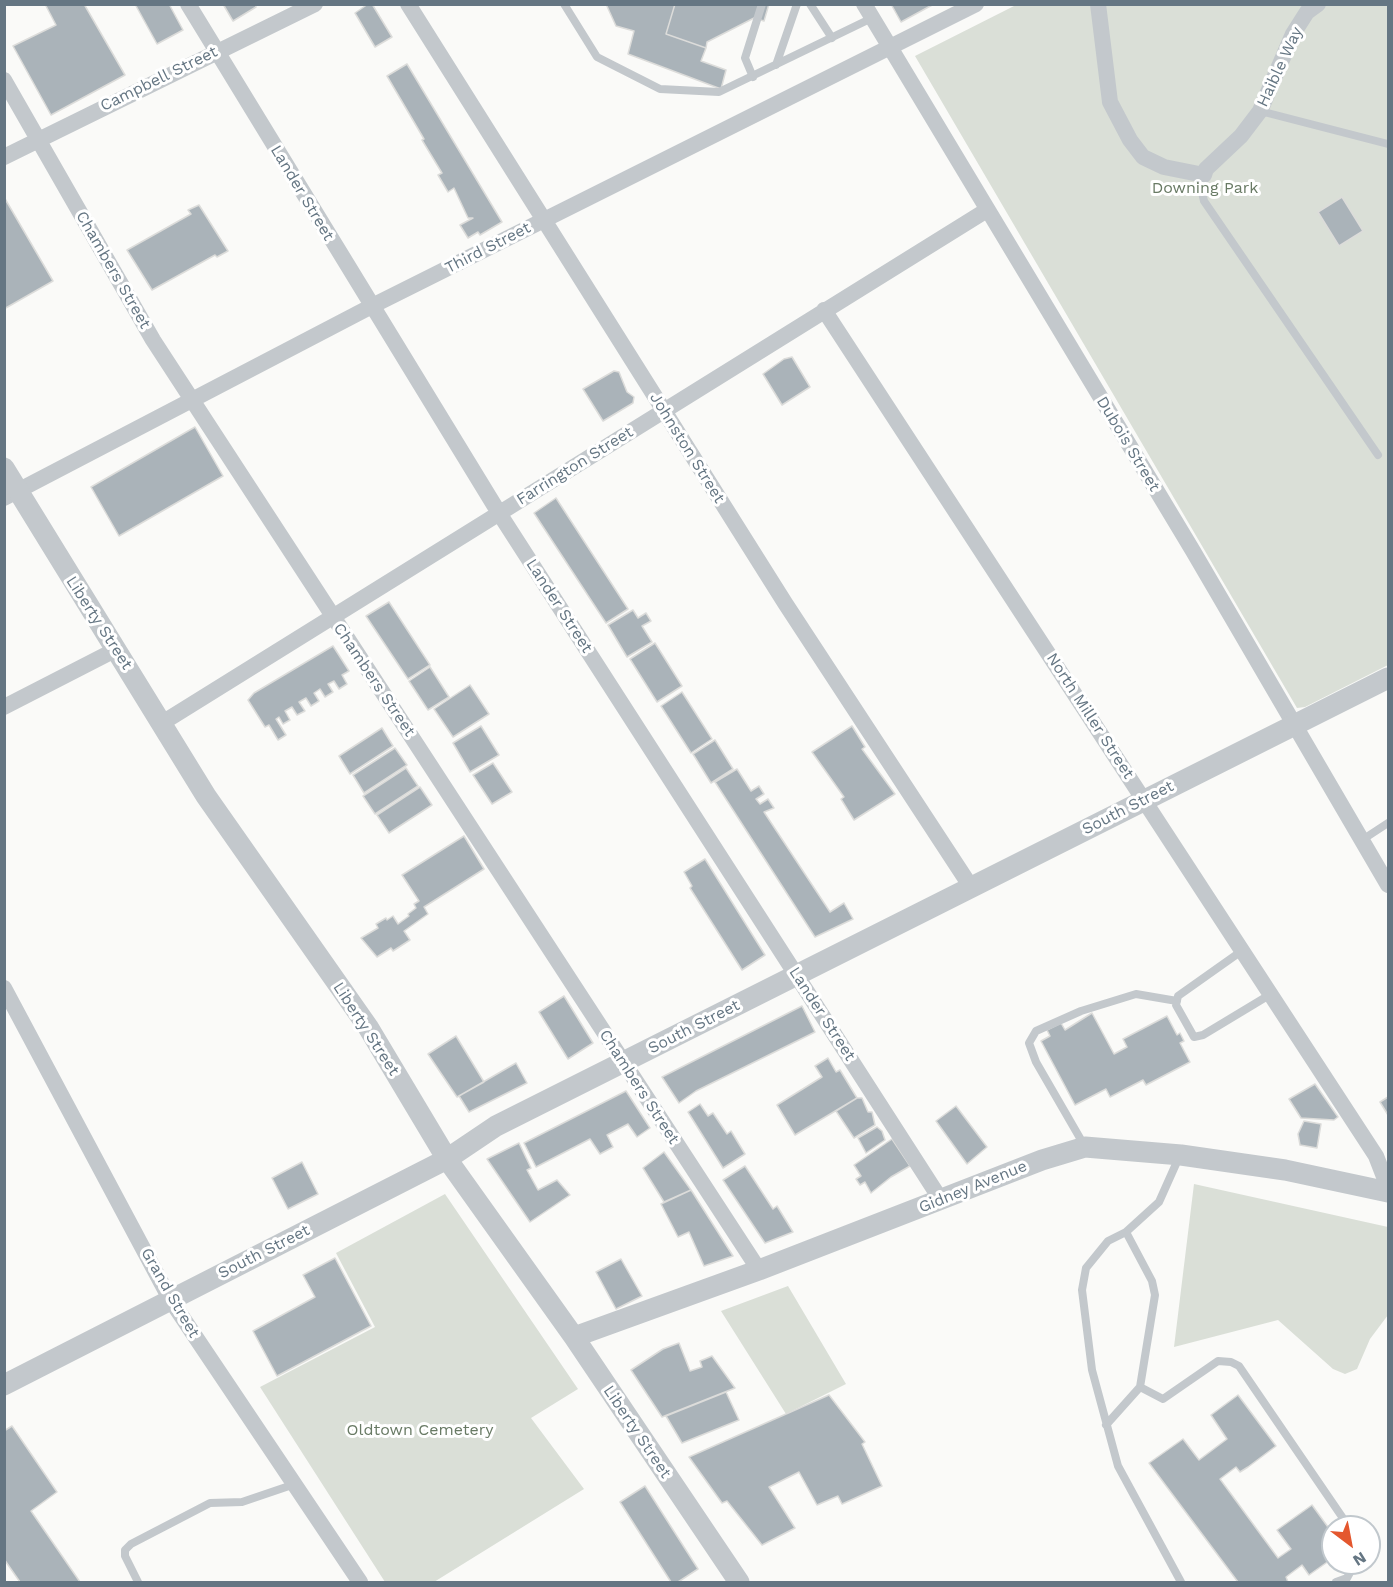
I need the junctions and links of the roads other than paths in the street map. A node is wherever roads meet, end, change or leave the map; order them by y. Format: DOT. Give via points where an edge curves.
graph roads {
  1 [pos="188,4"];
  2 [pos="315,4"];
  3 [pos="408,4"];
  4 [pos="564,4"];
  5 [pos="762,4"];
  6 [pos="797,4"];
  7 [pos="810,4"];
  8 [pos="975,4"];
  9 [pos="1098,4"];
  10 [pos="1318,4"];
  11 [pos="868,11"];
  12 [pos="832,38"];
  13 [pos="889,47"];
  14 [pos="216,51"];
  15 [pos="776,65"];
  16 [pos="753,77"];
  17 [pos="4,80"];
  18 [pos="1260,111"];
  19 [pos="38,139"];
  20 [pos="1389,144"];
  21 [pos="4,157"];
  22 [pos="1203,175"];
  23 [pos="987,210"];
  24 [pos="544,220"];
  25 [pos="372,306"];
  26 [pos="824,309"];
  27 [pos="192,401"];
  28 [pos="664,411"];
  29 [pos="1378,455"];
  30 [pos="4,468"];
  31 [pos="11,495"];
  32 [pos="499,513"];
  33 [pos="331,616"];
  34 [pos="117,649"];
  35 [pos="1389,678"];
  36 [pos="4,707"];
  37 [pos="162,723"];
  38 [pos="1293,725"];
  39 [pos="1145,800"];
  40 [pos="1389,823"];
  41 [pos="1362,840"];
  42 [pos="1389,885"];
  43 [pos="971,887"];
  44 [pos="1243,950"];
  45 [pos="796,974"];
  46 [pos="4,988"];
  47 [pos="1271,994"];
  48 [pos="1177,1001"];
  49 [pos="624,1064"];
  50 [pos="1085,1147"];
  51 [pos="1180,1155"];
  52 [pos="447,1159"];
  53 [pos="1389,1187"];
  54 [pos="1389,1192"];
  55 [pos="941,1200"];
  56 [pos="1126,1232"];
  57 [pos="759,1270"];
  58 [pos="171,1299"];
  59 [pos="574,1337"];
  60 [pos="4,1385"];
  61 [pos="1140,1387"];
  62 [pos="1106,1425"];
  63 [pos="294,1484"];
  64 [pos="1341,1515"];
  65 [pos="1348,1580"];
  66 [pos="138,1582"];
  67 [pos="360,1582"];
  68 [pos="739,1582"];
  69 [pos="1181,1582"];
  70 [pos="1336,1582"];
  1 -- 14 [label="street, Lander Street"];
  2 -- 14 [label="street, Campbell Street"];
  3 -- 24 [label="street, Johnston Street"];
  4 -- 16 [label="lane" via="597,57 660,89 719,92"];
  5 -- 16 [label="lane" via="745,58"];
  6 -- 15 [label="lane"];
  7 -- 12 [label="lane"];
  8 -- 13 [label="street, Third Street"];
  9 -- 22 [label="street" via="1110,102 1130,140 1143,157 1164,167"];
  10 -- 18 [label="street, Haible Way" via="1307,12 1293,34"];
  11 -- 12 [label="lane"];
  11 -- 13 [label="street, Dubois Street"];
  12 -- 15 [label="lane"];
  13 -- 23 [label="street, Dubois Street"];
  13 -- 24 [label="street, Third Street"];
  14 -- 19 [label="street, Campbell Street"];
  14 -- 25 [label="street, Lander Street"];
  15 -- 16 [label="lane"];
  17 -- 19 [label="street, Chambers Street"];
  18 -- 20 [label="lane"];
  18 -- 22 [label="street, Haible Way"];
  19 -- 21 [label="street, Campbell Street"];
  19 -- 27 [label="street, Chambers Street"];
  22 -- 29 [label="lane" via="1200,184 1204,201"];
  23 -- 26 [label="street, Farrington Street"];
  23 -- 38 [label="street, Dubois Street"];
  24 -- 25 [label="street, Third Street"];
  24 -- 28 [label="street, Johnston Street"];
  25 -- 27 [label="street, Third Street"];
  25 -- 32 [label="street, Lander Street"];
  26 -- 28 [label="street, Farrington Street"];
  26 -- 39 [label="street, North Miller Street"];
  27 -- 31 [label="street, Third Street"];
  27 -- 33 [label="street, Chambers Street"];
  28 -- 32 [label="street, Farrington Street"];
  28 -- 43 [label="street, Johnston Street"];
  30 -- 31 [label="street, Liberty Street"];
  31 -- 34 [label="street, Liberty Street"];
  32 -- 33 [label="street, Farrington Street"];
  32 -- 45 [label="street, Lander Street"];
  33 -- 37 [label="street, Farrington Street"];
  33 -- 49 [label="street, Chambers Street"];
  34 -- 36 [label="street"];
  34 -- 37 [label="street, Liberty Street"];
  35 -- 38 [label="street, South Street"];
  37 -- 52 [label="street, Liberty Street" via="206,796 368,1027"];
  38 -- 39 [label="street, South Street"];
  38 -- 41 [label="street, Dubois Street"];
  39 -- 43 [label="street, South Street"];
  39 -- 44 [label="street, North Miller Street"];
  40 -- 41 [label="lane"];
  41 -- 42 [label="street, Dubois Street"];
  43 -- 45 [label="street, South Street"];
  44 -- 47 [label="street, North Miller Street"];
  44 -- 48 [label="lane" via="1178,996"];
  45 -- 49 [label="street, South Street"];
  45 -- 55 [label="street, Lander Street"];
  46 -- 58 [label="street, Grand Street"];
  47 -- 48 [label="lane" via="1194,1037"];
  47 -- 53 [label="street, North Miller Street" via="1376,1156"];
  48 -- 50 [label="lane" via="1136,994 1081,1011 1036,1031 1029,1043 1036,1062"];
  49 -- 52 [label="street, South Street" via="496,1126"];
  49 -- 57 [label="street, Chambers Street"];
  50 -- 51 [label="street, Gidney Avenue"];
  50 -- 55 [label="street, Gidney Avenue"];
  51 -- 54 [label="street, Gidney Avenue" via="1285,1170"];
  51 -- 56 [label="lane" via="1159,1202"];
  52 -- 58 [label="street, South Street"];
  52 -- 59 [label="street, Liberty Street"];
  55 -- 57 [label="street, Gidney Avenue"];
  56 -- 61 [label="lane" via="1152,1281 1155,1295"];
  56 -- 62 [label="lane" via="1108,1242 1086,1268 1082,1290 1092,1370"];
  57 -- 59 [label="street, Gidney Avenue"];
  58 -- 60 [label="street, South Street"];
  58 -- 63 [label="street, Grand Street"];
  59 -- 68 [label="street, Liberty Street"];
  61 -- 62 [label="lane"];
  61 -- 64 [label="lane" via="1163,1399 1218,1361 1239,1366"];
  62 -- 69 [label="lane" via="1118,1466"];
  63 -- 66 [label="lane" via="242,1502 210,1503 131,1544 125,1556"];
  63 -- 67 [label="street, Grand Street"];
  65 -- 70 [label="lane"];
}
